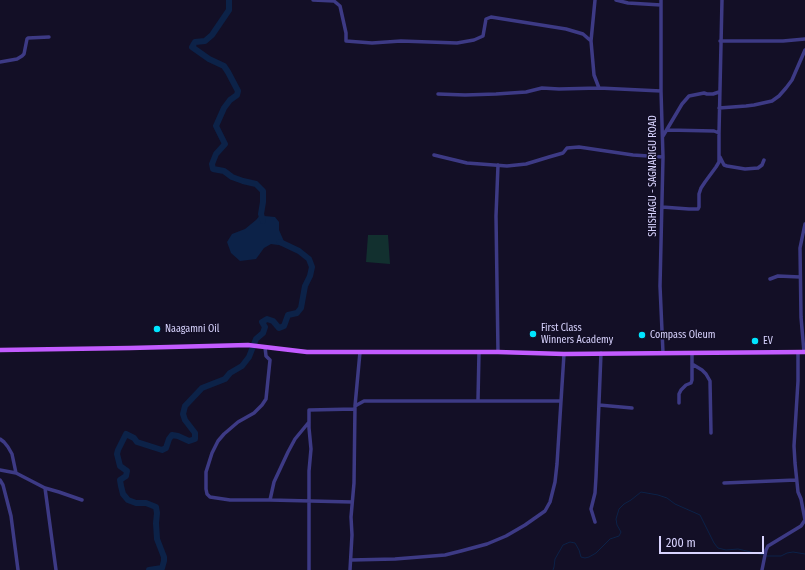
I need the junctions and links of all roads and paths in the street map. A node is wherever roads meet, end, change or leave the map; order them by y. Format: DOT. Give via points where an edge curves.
graph roads {
  1 [pos="313,0"];
  2 [pos="594,0"];
  3 [pos="616,0"];
  4 [pos="661,0"];
  5 [pos="722,0"];
  6 [pos="661,5"];
  7 [pos="49,37"];
  8 [pos="805,39"];
  9 [pos="592,41"];
  10 [pos="720,41"];
  11 [pos="805,50"];
  12 [pos="0,62"];
  13 [pos="599,88"];
  14 [pos="661,92"];
  15 [pos="720,92"];
  16 [pos="438,94"];
  17 [pos="719,108"];
  18 [pos="667,130"];
  19 [pos="718,133"];
  20 [pos="662,137"];
  21 [pos="434,155"];
  22 [pos="719,156"];
  23 [pos="663,157"];
  24 [pos="764,160"];
  25 [pos="498,165"];
  26 [pos="662,207"];
  27 [pos="805,224"];
  28 [pos="800,277"];
  29 [pos="770,279"];
  30 [pos="265,347"];
  31 [pos="0,350"];
  32 [pos="360,352"];
  33 [pos="479,352"];
  34 [pos="498,352"];
  35 [pos="798,352"];
  36 [pos="804,352"];
  37 [pos="600,353"];
  38 [pos="663,353"];
  39 [pos="692,353"];
  40 [pos="564,354"];
  41 [pos="692,364"];
  42 [pos="356,396"];
  43 [pos="478,400"];
  44 [pos="364,401"];
  45 [pos="560,401"];
  46 [pos="679,404"];
  47 [pos="599,405"];
  48 [pos="355,407"];
  49 [pos="632,408"];
  50 [pos="309,422"];
  51 [pos="711,432"];
  52 [pos="0,439"];
  53 [pos="0,470"];
  54 [pos="16,473"];
  55 [pos="0,480"];
  56 [pos="796,480"];
  57 [pos="724,483"];
  58 [pos="45,488"];
  59 [pos="82,500"];
  60 [pos="270,500"];
  61 [pos="309,502"];
  62 [pos="352,502"];
  63 [pos="805,520"];
  64 [pos="595,522"];
  65 [pos="351,560"];
  66 [pos="18,570"];
  67 [pos="56,570"];
  68 [pos="309,570"];
  69 [pos="350,570"];
  70 [pos="762,570"];
  1 -- 9 [label="street" via="334,1 340,6 346,41 457,43 483,36 486,19 491,17 566,29 583,34"];
  2 -- 9 [label="street"];
  3 -- 6 [label="street"];
  4 -- 6 [label="street, SHISHAGU - SAGNARIGU ROAD"];
  5 -- 10 [label="street"];
  6 -- 14 [label="street, SHISHAGU - SAGNARIGU ROAD"];
  7 -- 12 [label="street" via="28,38 22,56"];
  8 -- 10 [label="street"];
  9 -- 13 [label="street" via="594,75"];
  10 -- 15 [label="street"];
  11 -- 17 [label="street" via="792,80 772,101"];
  13 -- 14 [label="street"];
  13 -- 16 [label="street" via="542,88 496,94"];
  14 -- 20 [label="street, SHISHAGU - SAGNARIGU ROAD"];
  15 -- 17 [label="street"];
  15 -- 18 [label="street" via="690,96 682,104"];
  17 -- 19 [label="street"];
  18 -- 19 [label="street"];
  18 -- 20 [label="street"];
  19 -- 22 [label="street"];
  20 -- 23 [label="street, SHISHAGU - SAGNARIGU ROAD"];
  21 -- 25 [label="street" via="467,163"];
  22 -- 24 [label="street" via="724,165 737,168 758,168"];
  22 -- 26 [label="street" via="718,165 701,188 698,209"];
  23 -- 25 [label="street" via="579,147 567,148 563,153 526,164"];
  23 -- 26 [label="street, SHISHAGU - SAGNARIGU ROAD"];
  25 -- 34 [label="street"];
  26 -- 38 [label="street, SHISHAGU - SAGNARIGU ROAD" via="660,286"];
  27 -- 28 [label="street" via="800,248"];
  28 -- 29 [label="street" via="778,276"];
  28 -- 36 [label="street"];
  30 -- 31 [label="main road" via="248,345"];
  30 -- 32 [label="main road" via="307,352"];
  30 -- 60 [label="street" via="266,356 270,360 266,399 254,413 231,427 218,441 206,472 206,489 210,497"];
  32 -- 33 [label="main road"];
  32 -- 42 [label="street"];
  33 -- 34 [label="main road"];
  33 -- 43 [label="street"];
  34 -- 40 [label="main road"];
  35 -- 36 [label="main road"];
  35 -- 39 [label="main road"];
  35 -- 56 [label="street" via="794,446"];
  37 -- 38 [label="main road"];
  37 -- 40 [label="main road"];
  37 -- 47 [label="street"];
  38 -- 39 [label="main road"];
  39 -- 41 [label="street"];
  40 -- 45 [label="street"];
  41 -- 46 [label="street" via="692,382 681,390"];
  41 -- 51 [label="street" via="702,370 710,381"];
  42 -- 44 [label="street"];
  42 -- 48 [label="street"];
  43 -- 44 [label="street"];
  43 -- 45 [label="street"];
  44 -- 48 [label="street"];
  45 -- 65 [label="street" via="555,482 550,502 537,518 488,544 461,551 395,559"];
  47 -- 49 [label="street"];
  47 -- 64 [label="street" via="595,485 591,509"];
  48 -- 50 [label="street" via="309,410"];
  48 -- 62 [label="street"];
  50 -- 60 [label="street" via="288,452 274,482"];
  50 -- 61 [label="street"];
  52 -- 54 [label="street" via="10,451"];
  53 -- 54 [label="street"];
  54 -- 58 [label="street"];
  55 -- 66 [label="street" via="11,516"];
  56 -- 57 [label="street"];
  56 -- 63 [label="street"];
  58 -- 59 [label="street"];
  58 -- 67 [label="street"];
  60 -- 61 [label="street"];
  61 -- 62 [label="street"];
  61 -- 68 [label="street"];
  62 -- 65 [label="street"];
  63 -- 70 [label="street" via="801,526 768,546"];
  65 -- 69 [label="street"];
}
